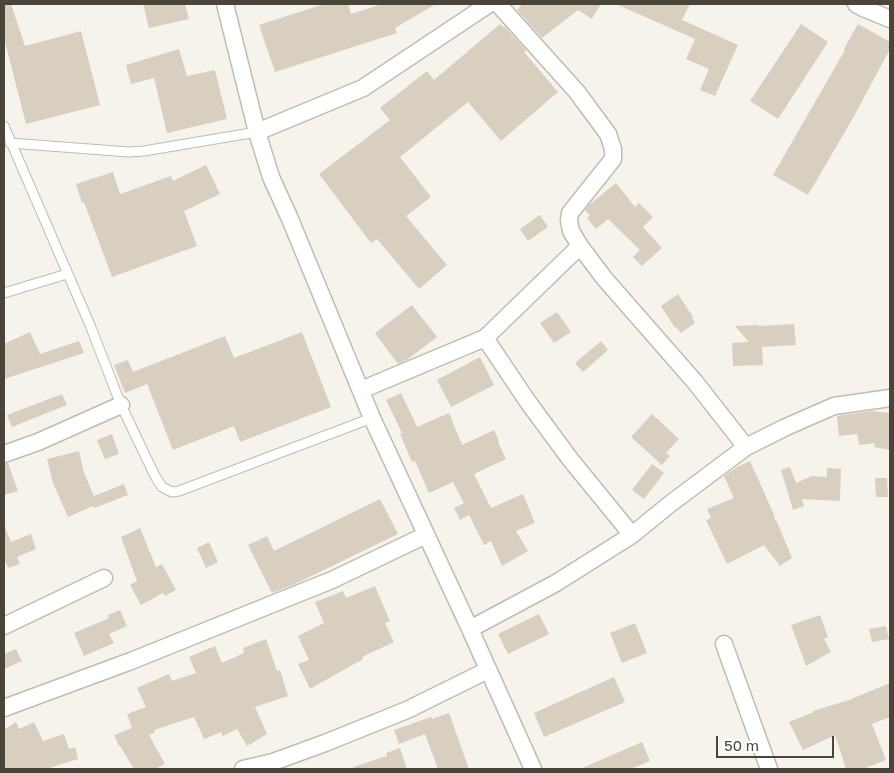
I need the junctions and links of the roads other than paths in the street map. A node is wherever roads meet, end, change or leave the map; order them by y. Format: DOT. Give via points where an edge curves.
graph roads {
  1 [pos="225,4"];
  2 [pos="489,4"];
  3 [pos="498,4"];
  4 [pos="856,4"];
  5 [pos="890,19"];
  6 [pos="4,126"];
  7 [pos="257,132"];
  8 [pos="10,143"];
  9 [pos="580,246"];
  10 [pos="67,274"];
  11 [pos="4,293"];
  12 [pos="485,338"];
  13 [pos="361,390"];
  14 [pos="890,398"];
  15 [pos="121,405"];
  16 [pos="372,418"];
  17 [pos="746,447"];
  18 [pos="4,454"];
  19 [pos="426,535"];
  20 [pos="632,535"];
  21 [pos="104,578"];
  22 [pos="4,626"];
  23 [pos="470,629"];
  24 [pos="724,644"];
  25 [pos="488,670"];
  26 [pos="4,708"];
  27 [pos="243,769"];
  28 [pos="533,769"];
  29 [pos="770,769"];
  1 -- 7 [label="street"];
  2 -- 7 [label="street" via="363,88"];
  3 -- 9 [label="street" via="577,92 608,134 613,148 612,159 570,214 570,231"];
  4 -- 5 [label="street"];
  6 -- 8 [label="lane"];
  7 -- 8 [label="lane" via="129,152"];
  7 -- 13 [label="street" via="271,178"];
  8 -- 10 [label="lane"];
  9 -- 12 [label="street"];
  9 -- 17 [label="street"];
  10 -- 11 [label="lane"];
  10 -- 15 [label="lane"];
  12 -- 13 [label="street"];
  12 -- 20 [label="street" via="570,459"];
  13 -- 16 [label="street"];
  14 -- 17 [label="street" via="834,406"];
  15 -- 16 [label="lane" via="159,482 172,492"];
  15 -- 18 [label="street"];
  16 -- 19 [label="street"];
  17 -- 20 [label="street"];
  19 -- 23 [label="street"];
  19 -- 26 [label="street" via="332,580"];
  20 -- 23 [label="street" via="556,583"];
  21 -- 22 [label="street"];
  23 -- 25 [label="street"];
  24 -- 29 [label="street"];
  25 -- 27 [label="street" via="407,710 325,744"];
  25 -- 28 [label="street"];
}
